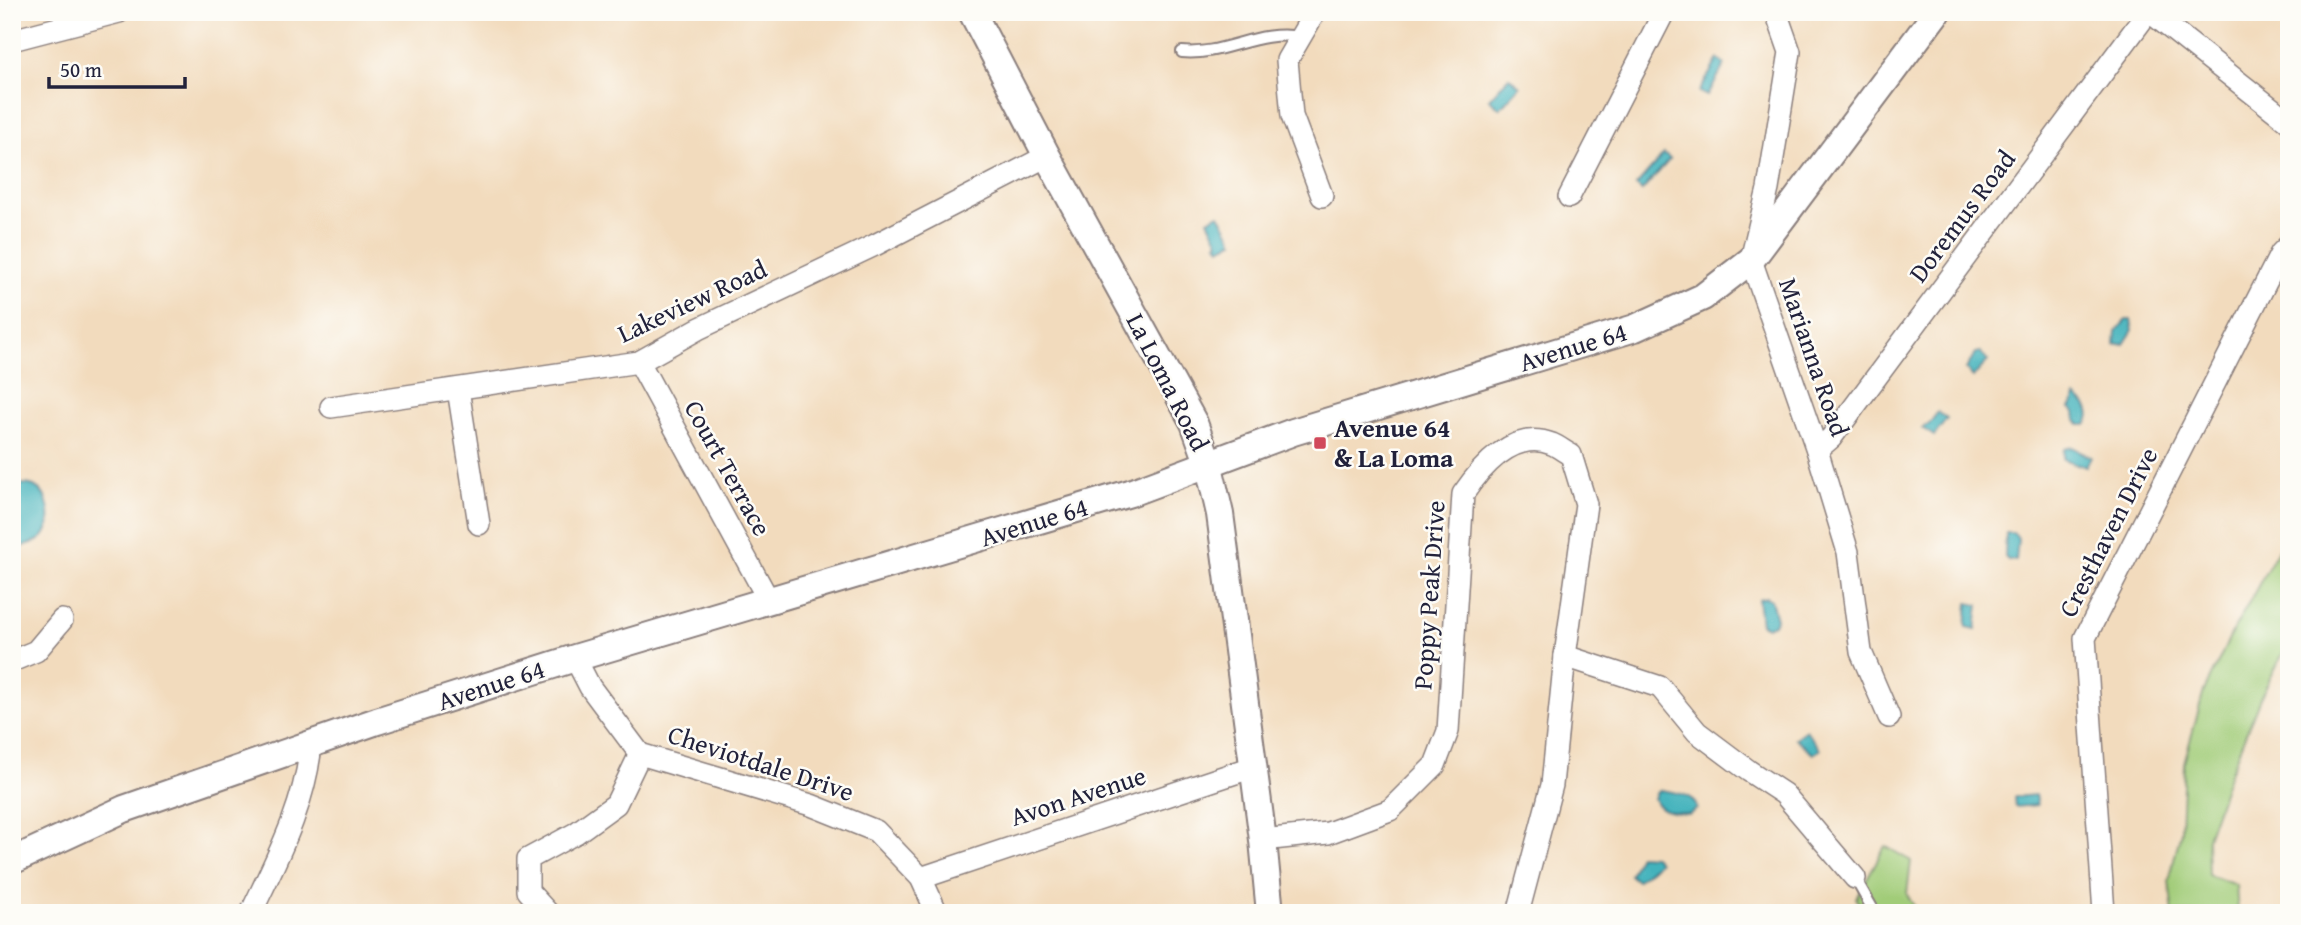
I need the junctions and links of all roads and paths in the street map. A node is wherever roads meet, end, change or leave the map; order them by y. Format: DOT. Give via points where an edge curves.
graph roads {
  1 [pos="119,12"];
  2 [pos="972,12"];
  3 [pos="1315,12"];
  4 [pos="1664,12"];
  5 [pos="1776,12"];
  6 [pos="1937,12"];
  7 [pos="2149,12"];
  8 [pos="1300,37"];
  9 [pos="12,40"];
  10 [pos="1182,52"];
  11 [pos="2289,122"];
  12 [pos="1047,156"];
  13 [pos="1322,196"];
  14 [pos="1569,197"];
  15 [pos="2289,245"];
  16 [pos="1751,260"];
  17 [pos="639,362"];
  18 [pos="458,389"];
  19 [pos="331,407"];
  20 [pos="1817,450"];
  21 [pos="1208,462"];
  22 [pos="479,524"];
  23 [pos="769,601"];
  24 [pos="62,620"];
  25 [pos="1565,656"];
  26 [pos="575,658"];
  27 [pos="12,661"];
  28 [pos="1889,717"];
  29 [pos="311,743"];
  30 [pos="640,754"];
  31 [pos="1253,767"];
  32 [pos="1263,840"];
  33 [pos="12,861"];
  34 [pos="920,878"];
  35 [pos="1855,878"];
  36 [pos="251,913"];
  37 [pos="548,913"];
  38 [pos="937,913"];
  39 [pos="1270,913"];
  40 [pos="1518,913"];
  41 [pos="1875,913"];
  42 [pos="2104,913"];
  1 -- 9 [label="street"];
  2 -- 12 [label="street, La Loma Road"];
  3 -- 8 [label="street"];
  4 -- 14 [label="street"];
  5 -- 16 [label="street, Marianna Road" via="1790,52 1768,189"];
  6 -- 16 [label="street, Avenue 64"];
  7 -- 11 [label="street"];
  7 -- 20 [label="street, Doremus Road" via="1831,438"];
  8 -- 10 [label="lane" via="1271,35 1208,52"];
  8 -- 13 [label="street" via="1287,60 1292,116"];
  12 -- 17 [label="street, Lakeview Road"];
  12 -- 21 [label="street, La Loma Road" via="1194,423"];
  15 -- 42 [label="street, Cresthaven Drive" via="2085,638"];
  16 -- 20 [label="street, Marianna Road"];
  16 -- 21 [label="street, Avenue 64" via="1703,297 1636,328"];
  17 -- 18 [label="street, Lakeview Road"];
  17 -- 23 [label="street, Court Terrace"];
  18 -- 19 [label="street, Lakeview Road"];
  18 -- 22 [label="street"];
  20 -- 28 [label="street, Marianna Road" via="1848,552 1861,652"];
  21 -- 23 [label="street, Avenue 64" via="1130,493"];
  21 -- 31 [label="street, La Loma Road" via="1220,514"];
  23 -- 26 [label="street, Avenue 64"];
  24 -- 27 [label="street" via="36,651"];
  25 -- 32 [label="street, Poppy Peak Drive" via="1586,504 1571,455 1551,443 1525,441 1502,451 1462,494 1448,731 1435,765 1390,810 1328,833"];
  25 -- 35 [label="street" via="1660,687 1698,732 1784,793"];
  25 -- 40 [label="street, Poppy Peak Drive" via="1552,785"];
  26 -- 29 [label="street, Avenue 64"];
  26 -- 30 [label="street, Cheviotdale Drive" via="590,687"];
  29 -- 33 [label="street, Avenue 64" via="124,809"];
  29 -- 36 [label="street" via="309,768 289,832"];
  30 -- 34 [label="street, Cheviotdale Drive" via="811,806 876,831"];
  30 -- 37 [label="street" via="616,804 528,859 528,891"];
  31 -- 32 [label="street, La Loma Road"];
  31 -- 34 [label="street, Avon Avenue"];
  32 -- 39 [label="street, La Loma Road"];
  34 -- 38 [label="street, Cheviotdale Drive"];
  35 -- 41 [label="lane"];
}
